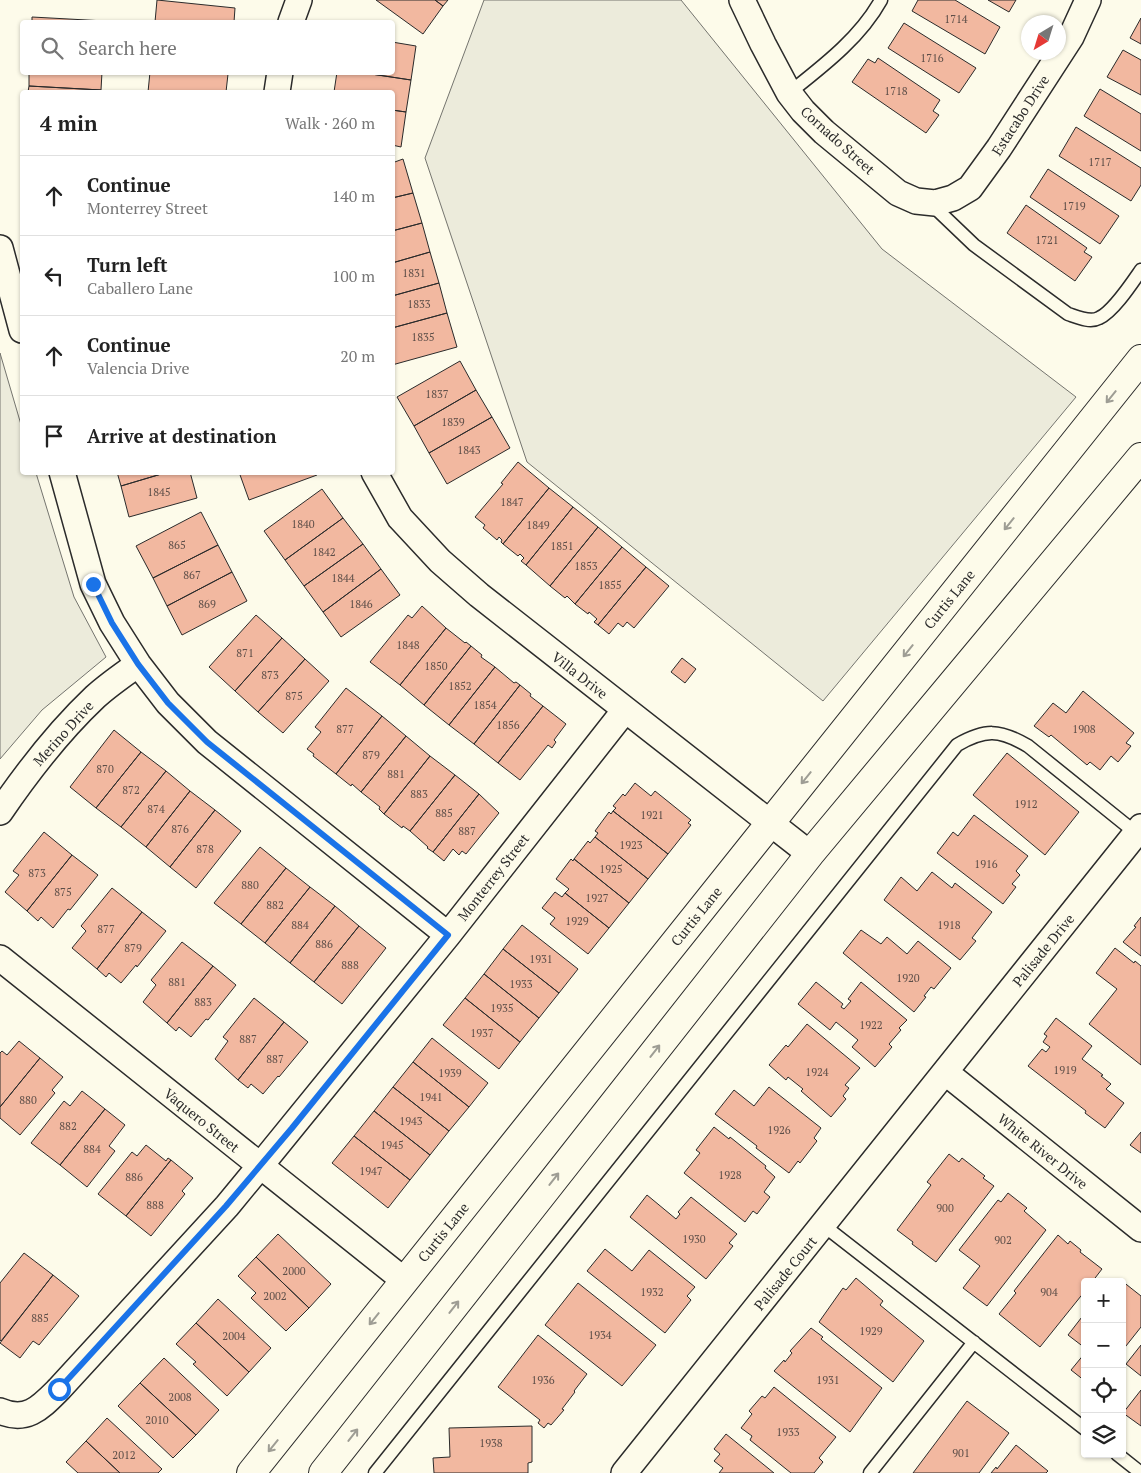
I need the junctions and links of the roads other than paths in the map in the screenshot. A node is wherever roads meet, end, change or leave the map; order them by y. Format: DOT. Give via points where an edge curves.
graph roads {
  1 [pos="299,0"];
  2 [pos="742,0"];
  3 [pos="881,0"];
  4 [pos="1088,0"];
  5 [pos="292,20"];
  6 [pos="280,75"];
  7 [pos="277,90"];
  8 [pos="789,93"];
  9 [pos="929,202"];
  10 [pos="0,248"];
  11 [pos="1141,270"];
  12 [pos="20,323"];
  13 [pos="1141,359"];
  14 [pos="1141,457"];
  15 [pos="63,475"];
  16 [pos="376,475"];
  17 [pos="138,664"];
  18 [pos="625,710"];
  19 [pos="0,812"];
  20 [pos="770,823"];
  21 [pos="1139,830"];
  22 [pos="810,854"];
  23 [pos="448,935"];
  24 [pos="0,958"];
  25 [pos="945,1072"];
  26 [pos="260,1166"];
  27 [pos="823,1225"];
  28 [pos="1141,1229"];
  29 [pos="404,1281"];
  30 [pos="974,1342"];
  31 [pos="9,1413"];
  32 [pos="1081,1426"];
  33 [pos="1122,1458"];
  34 [pos="251,1473"];
  35 [pos="323,1473"];
  36 [pos="375,1473"];
  37 [pos="624,1473"];
  38 [pos="870,1473"];
  39 [pos="1141,1473"];
  1 -- 5 [label="street"];
  2 -- 8 [label="street, Cornado Street"];
  3 -- 8 [label="lane" via="853,38"];
  4 -- 9 [label="street, Estacabo Drive" via="1071,37 970,188 954,198"];
  6 -- 7 [label="street"];
  8 -- 9 [label="street, Cornado Street" via="824,132 898,193 916,201"];
  9 -- 11 [label="lane" via="974,245 1068,314 1082,319 1098,319 1107,312"];
  10 -- 12 [label="street"];
  13 -- 20 [label="street, Curtis Lane, one-way"];
  14 -- 22 [label="street"];
  15 -- 17 [label="street" via="93,584 112,623"];
  16 -- 18 [label="street, Villa Drive" via="400,518 440,561"];
  17 -- 19 [label="street, Merino Drive" via="94,698 45,751"];
  17 -- 23 [label="street" via="168,703 207,742"];
  18 -- 20 [label="street, Villa Drive"];
  18 -- 23 [label="street, Monterrey Street"];
  20 -- 22 [label="street, Villa Drive"];
  20 -- 29 [label="street, Curtis Lane"];
  21 -- 25 [label="street, Palisade Drive"];
  21 -- 36 [label="lane" via="1011,736 992,733 973,736 956,745"];
  35 -- 22 [label="street, one-way"];
  23 -- 26 [label="street, Monterrey Street"];
  24 -- 26 [label="street, Vaquero Street"];
  25 -- 27 [label="street, Palisade Court"];
  25 -- 28 [label="street, White River Drive"];
  26 -- 29 [label="street, Vaquero Street"];
  26 -- 31 [label="street, Monterrey Street" via="59,1389 32,1412"];
  27 -- 30 [label="lane"];
  27 -- 37 [label="street, Palisade Court"];
  29 -- 34 [label="street, Curtis Lane, one-way"];
  30 -- 32 [label="lane"];
  30 -- 38 [label="lane"];
  33 -- 39 [label="lane"];
}
